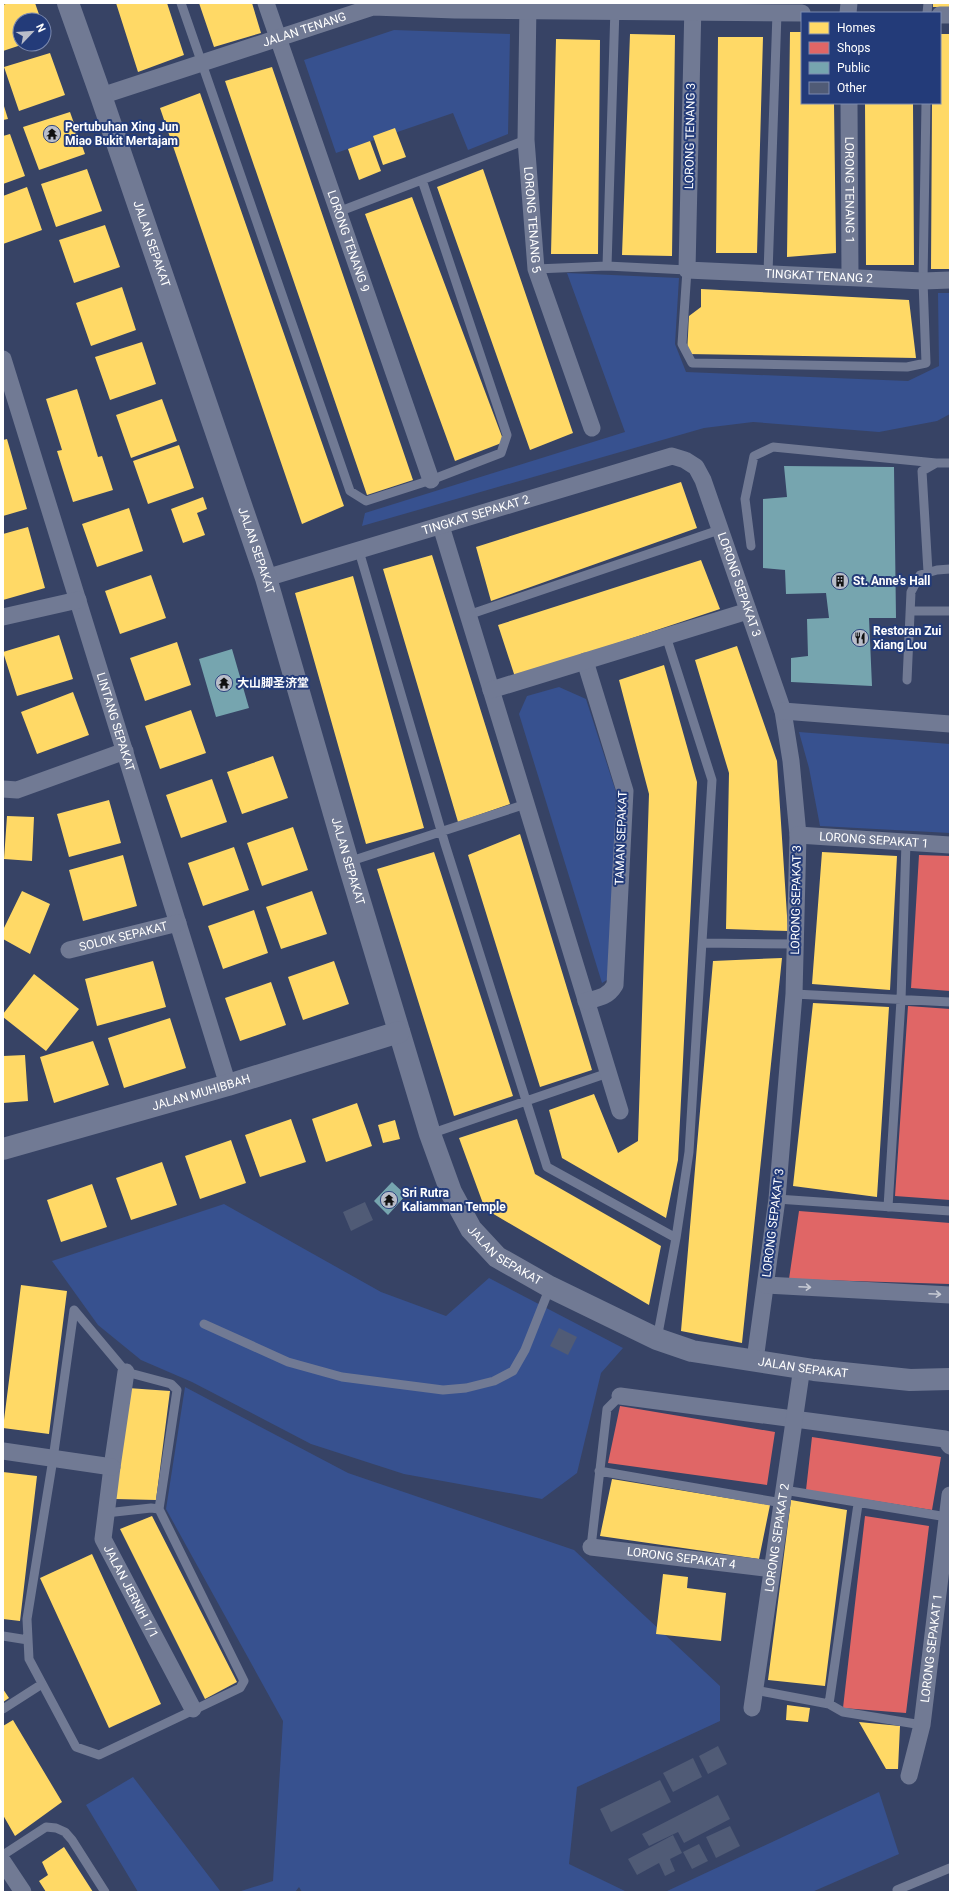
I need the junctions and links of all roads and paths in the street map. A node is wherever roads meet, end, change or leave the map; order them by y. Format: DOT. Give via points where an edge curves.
graph roads {
  1 [pos="68,3"];
  2 [pos="181,3"];
  3 [pos="266,3"];
  4 [pos="373,5"];
  5 [pos="455,6"];
  6 [pos="528,7"];
  7 [pos="615,7"];
  8 [pos="693,8"];
  9 [pos="777,13"];
  10 [pos="801,13"];
  11 [pos="278,38"];
  12 [pos="202,63"];
  13 [pos="101,96"];
  14 [pos="849,104"];
  15 [pos="926,104"];
  16 [pos="526,140"];
  17 [pos="422,180"];
  18 [pos="338,212"];
  19 [pos="607,266"];
  20 [pos="536,269"];
  21 [pos="687,270"];
  22 [pos="768,273"];
  23 [pos="850,276"];
  24 [pos="950,280"];
  25 [pos="923,281"];
  26 [pos="3,359"];
  27 [pos="592,428"];
  28 [pos="686,460"];
  29 [pos="936,463"];
  30 [pos="950,463"];
  31 [pos="431,480"];
  32 [pos="441,526"];
  33 [pos="722,529"];
  34 [pos="751,546"];
  35 [pos="359,550"];
  36 [pos="950,569"];
  37 [pos="928,572"];
  38 [pos="266,578"];
  39 [pos="78,600"];
  40 [pos="950,610"];
  41 [pos="748,611"];
  42 [pos="910,611"];
  43 [pos="468,615"];
  44 [pos="3,618"];
  45 [pos="666,636"];
  46 [pos="585,661"];
  47 [pos="906,680"];
  48 [pos="491,690"];
  49 [pos="783,711"];
  50 [pos="950,724"];
  51 [pos="125,751"];
  52 [pos="3,789"];
  53 [pos="526,804"];
  54 [pos="441,831"];
  55 [pos="798,834"];
  56 [pos="906,842"];
  57 [pos="950,845"];
  58 [pos="348,862"];
  59 [pos="178,923"];
  60 [pos="702,943"];
  61 [pos="795,944"];
  62 [pos="69,950"];
  63 [pos="794,994"];
  64 [pos="901,1000"];
  65 [pos="586,1001"];
  66 [pos="950,1002"];
  67 [pos="399,1032"];
  68 [pos="608,1073"];
  69 [pos="228,1085"];
  70 [pos="526,1100"];
  71 [pos="620,1111"];
  72 [pos="430,1134"];
  73 [pos="3,1149"];
  74 [pos="777,1199"];
  75 [pos="888,1207"];
  76 [pos="950,1211"];
  77 [pos="676,1238"];
  78 [pos="766,1285"];
  79 [pos="550,1287"];
  80 [pos="950,1295"];
  81 [pos="204,1324"];
  82 [pos="657,1340"];
  83 [pos="755,1360"];
  84 [pos="802,1367"];
  85 [pos="126,1372"];
  86 [pos="950,1379"];
  87 [pos="910,1380"];
  88 [pos="950,1394"];
  89 [pos="620,1396"];
  90 [pos="794,1419"];
  91 [pos="947,1442"];
  92 [pos="3,1451"];
  93 [pos="53,1458"];
  94 [pos="112,1467"];
  95 [pos="599,1471"];
  96 [pos="950,1495"];
  97 [pos="783,1497"];
  98 [pos="858,1504"];
  99 [pos="159,1509"];
  100 [pos="106,1513"];
  101 [pos="947,1517"];
  102 [pos="591,1547"];
  103 [pos="772,1569"];
  104 [pos="3,1636"];
  105 [pos="28,1640"];
  106 [pos="42,1684"];
  107 [pos="755,1690"];
  108 [pos="829,1704"];
  109 [pos="752,1708"];
  110 [pos="193,1709"];
  111 [pos="3,1710"];
  112 [pos="922,1725"];
  113 [pos="909,1776"];
  114 [pos="3,1855"];
  115 [pos="3,1862"];
  116 [pos="950,1868"];
  117 [pos="897,1890"];
  118 [pos="23,1892"];
  119 [pos="105,1892"];
  1 -- 13 [label="street, JALAN SEPAKAT"];
  2 -- 12 [label="lane"];
  3 -- 11 [label="street, LORONG TENANG 9"];
  4 -- 5 [label="street, JALAN TENANG"];
  4 -- 11 [label="street, JALAN TENANG"];
  5 -- 6 [label="street, JALAN TENANG"];
  6 -- 7 [label="street, JALAN TENANG"];
  6 -- 16 [label="street, LORONG TENANG 5"];
  7 -- 8 [label="street, JALAN TENANG"];
  7 -- 19 [label="lane"];
  8 -- 9 [label="street, JALAN TENANG"];
  8 -- 21 [label="street, LORONG TENANG 3"];
  9 -- 10 [label="street, JALAN TENANG"];
  9 -- 22 [label="lane"];
  11 -- 12 [label="street, JALAN TENANG"];
  11 -- 18 [label="street, LORONG TENANG 9"];
  12 -- 13 [label="street, JALAN TENANG"];
  12 -- 31 [label="lane" via="350,491 366,502"];
  13 -- 38 [label="street, JALAN SEPAKAT"];
  14 -- 23 [label="street, LORONG TENANG 1"];
  15 -- 25 [label="lane"];
  16 -- 17 [label="lane"];
  16 -- 20 [label="street, LORONG TENANG 5"];
  17 -- 18 [label="lane"];
  17 -- 31 [label="lane" via="507,435 501,453"];
  18 -- 31 [label="street, LORONG TENANG 9"];
  19 -- 20 [label="lane"];
  19 -- 21 [label="lane"];
  20 -- 27 [label="street, LORONG TENANG 5"];
  21 -- 22 [label="street, TINGKAT TENANG 2"];
  21 -- 25 [label="lane" via="682,344 692,363 907,367 926,363"];
  22 -- 23 [label="street, TINGKAT TENANG 2"];
  23 -- 25 [label="street, TINGKAT TENANG 2"];
  24 -- 25 [label="street, TINGKAT TENANG 2"];
  26 -- 39 [label="street, LINTANG SEPAKAT"];
  28 -- 32 [label="street, TINGKAT SEPAKAT 2" via="672,456"];
  28 -- 33 [label="street, LORONG SEPAKAT 3" via="696,467 703,480"];
  29 -- 30 [label="lane"];
  29 -- 34 [label="lane" via="773,448 754,456 745,499"];
  29 -- 37 [label="lane" via="922,471"];
  32 -- 35 [label="street, TINGKAT SEPAKAT 2"];
  32 -- 43 [label="street"];
  33 -- 41 [label="street, LORONG SEPAKAT 3"];
  33 -- 43 [label="lane"];
  35 -- 38 [label="street, TINGKAT SEPAKAT 2"];
  35 -- 54 [label="lane"];
  36 -- 37 [label="lane"];
  37 -- 42 [label="lane" via="920,575 911,592"];
  38 -- 58 [label="street, JALAN SEPAKAT"];
  39 -- 44 [label="street"];
  39 -- 51 [label="street, LINTANG SEPAKAT"];
  40 -- 42 [label="lane"];
  41 -- 45 [label="street"];
  41 -- 49 [label="street, LORONG SEPAKAT 3"];
  42 -- 47 [label="lane"];
  43 -- 48 [label="street"];
  45 -- 46 [label="street"];
  45 -- 60 [label="lane" via="712,780"];
  46 -- 48 [label="street"];
  46 -- 65 [label="street, TAMAN SEPAKAT" via="625,791 615,984 611,992 604,997"];
  48 -- 53 [label="street"];
  49 -- 50 [label="street"];
  49 -- 55 [label="street, LORONG SEPAKAT 3"];
  51 -- 52 [label="street" via="17,790"];
  51 -- 59 [label="street, LINTANG SEPAKAT"];
  53 -- 54 [label="lane"];
  53 -- 65 [label="street"];
  54 -- 58 [label="lane"];
  54 -- 70 [label="lane"];
  55 -- 56 [label="street, LORONG SEPAKAT 1"];
  55 -- 61 [label="street, LORONG SEPAKAT 3"];
  56 -- 57 [label="street, LORONG SEPAKAT 1"];
  56 -- 64 [label="lane"];
  58 -- 67 [label="street, JALAN SEPAKAT"];
  59 -- 62 [label="street, SOLOK SEPAKAT"];
  59 -- 69 [label="street, LINTANG SEPAKAT"];
  60 -- 61 [label="lane"];
  60 -- 77 [label="lane" via="689,1152"];
  61 -- 63 [label="street, LORONG SEPAKAT 3"];
  63 -- 64 [label="lane"];
  63 -- 74 [label="street, LORONG SEPAKAT 3"];
  64 -- 66 [label="lane"];
  64 -- 75 [label="lane"];
  65 -- 68 [label="street"];
  67 -- 69 [label="street, JALAN MUHIBBAH"];
  67 -- 72 [label="street, JALAN SEPAKAT"];
  68 -- 70 [label="lane"];
  68 -- 71 [label="street"];
  69 -- 73 [label="street, JALAN MUHIBBAH"];
  70 -- 72 [label="lane"];
  70 -- 77 [label="lane" via="548,1166"];
  72 -- 79 [label="street, JALAN SEPAKAT" via="451,1192 471,1229 497,1257"];
  74 -- 75 [label="lane"];
  74 -- 78 [label="street, LORONG SEPAKAT 3"];
  75 -- 76 [label="lane"];
  77 -- 82 [label="lane"];
  78 -- 80 [label="street, one-way"];
  78 -- 83 [label="street, LORONG SEPAKAT 3"];
  79 -- 81 [label="lane" via="525,1350 513,1371 494,1381 466,1388 443,1390 342,1377 288,1362"];
  79 -- 82 [label="street, JALAN SEPAKAT"];
  82 -- 83 [label="street, JALAN SEPAKAT" via="692,1351"];
  83 -- 84 [label="street, JALAN SEPAKAT"];
  84 -- 87 [label="street, JALAN SEPAKAT"];
  84 -- 90 [label="street, LORONG SEPAKAT 2"];
  85 -- 93 [label="lane" via="74,1310"];
  85 -- 94 [label="street, JALAN JERNIH 1/1"];
  85 -- 99 [label="lane" via="171,1384 177,1390"];
  86 -- 87 [label="street, JALAN SEPAKAT"];
  87 -- 88 [label="street"];
  89 -- 90 [label="street"];
  89 -- 95 [label="lane" via="607,1409"];
  90 -- 91 [label="street"];
  90 -- 97 [label="street, LORONG SEPAKAT 2"];
  92 -- 93 [label="street"];
  93 -- 94 [label="street"];
  93 -- 105 [label="lane" via="27,1619"];
  94 -- 100 [label="street, JALAN JERNIH 1/1"];
  95 -- 97 [label="lane"];
  95 -- 102 [label="lane"];
  96 -- 101 [label="street, LORONG SEPAKAT 1"];
  97 -- 98 [label="lane"];
  97 -- 103 [label="street, LORONG SEPAKAT 2"];
  98 -- 101 [label="lane"];
  98 -- 108 [label="lane"];
  99 -- 100 [label="lane"];
  99 -- 110 [label="lane" via="244,1681 240,1688"];
  100 -- 110 [label="street, JALAN JERNIH 1/1" via="103,1539"];
  101 -- 112 [label="street, LORONG SEPAKAT 1"];
  102 -- 103 [label="street, LORONG SEPAKAT 4"];
  103 -- 107 [label="street, LORONG SEPAKAT 2"];
  104 -- 105 [label="lane"];
  105 -- 106 [label="lane" via="29,1659"];
  106 -- 110 [label="lane" via="76,1747 99,1755"];
  106 -- 111 [label="lane"];
  107 -- 108 [label="lane"];
  107 -- 109 [label="street, LORONG SEPAKAT 2"];
  108 -- 112 [label="lane" via="843,1712"];
  112 -- 113 [label="street, LORONG SEPAKAT 1"];
  114 -- 119 [label="lane" via="46,1827 56,1828 65,1832 72,1840"];
  115 -- 118 [label="street"];
  116 -- 117 [label="lane"];
}
